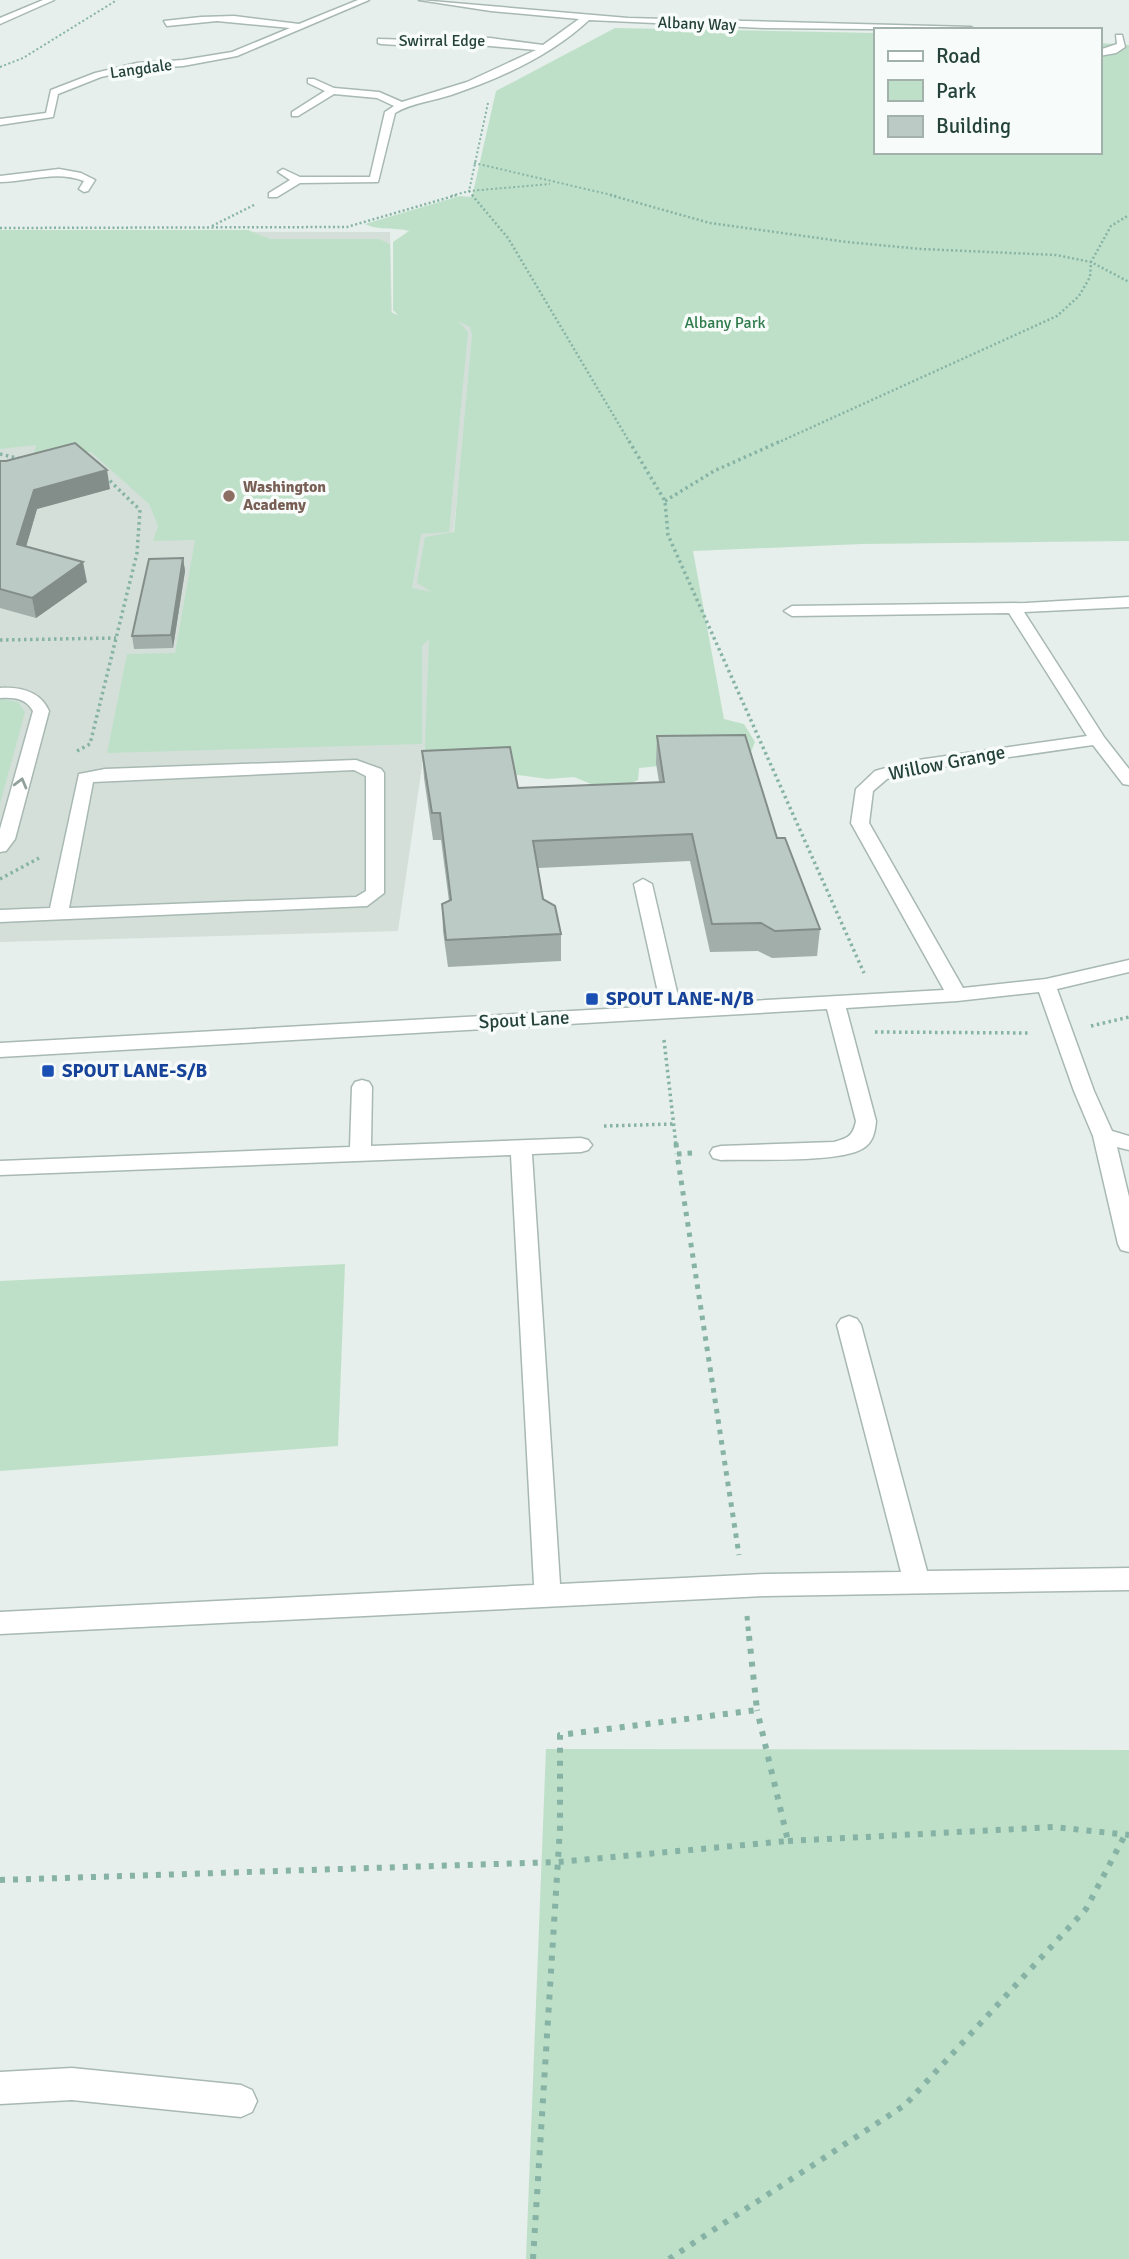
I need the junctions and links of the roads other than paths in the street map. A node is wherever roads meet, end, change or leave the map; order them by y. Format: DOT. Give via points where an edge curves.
graph roads {
  1 [pos="50,0"];
  2 [pos="365,0"];
  3 [pos="423,0"];
  4 [pos="494,0"];
  5 [pos="11,2"];
  6 [pos="32,6"];
  7 [pos="476,8"];
  8 [pos="586,18"];
  9 [pos="0,21"];
  10 [pos="167,23"];
  11 [pos="300,27"];
  12 [pos="880,28"];
  13 [pos="1119,37"];
  14 [pos="381,41"];
  15 [pos="544,48"];
  16 [pos="1101,53"];
  17 [pos="311,80"];
  18 [pos="332,91"];
  19 [pos="400,105"];
  20 [pos="295,114"];
  21 [pos="0,122"];
  22 [pos="283,172"];
  23 [pos="0,179"];
  24 [pos="298,180"];
  25 [pos="84,189"];
  26 [pos="274,195"];
  27 [pos="1129,602"];
  28 [pos="1014,608"];
  29 [pos="792,611"];
  30 [pos="0,692"];
  31 [pos="1097,739"];
  32 [pos="1129,780"];
  33 [pos="0,847"];
  34 [pos="643,884"];
  35 [pos="58,914"];
  36 [pos="0,916"];
  37 [pos="1129,966"];
  38 [pos="1046,985"];
  39 [pos="957,995"];
  40 [pos="835,1002"];
  41 [pos="666,1012"];
  42 [pos="0,1050"];
  43 [pos="362,1087"];
  44 [pos="1104,1136"];
  45 [pos="1129,1143"];
  46 [pos="581,1146"];
  47 [pos="521,1148"];
  48 [pos="722,1153"];
  49 [pos="359,1154"];
  50 [pos="0,1168"];
  51 [pos="1129,1244"];
  52 [pos="849,1325"];
  53 [pos="1129,1578"];
  54 [pos="917,1582"];
  55 [pos="548,1596"];
  56 [pos="0,1623"];
  57 [pos="0,2088"];
  58 [pos="241,2101"];
  1 -- 6 [label="street"];
  2 -- 11 [label="street, Langdale"];
  3 -- 7 [label="street, Albany Way"];
  4 -- 7 [label="street"];
  5 -- 6 [label="street"];
  6 -- 9 [label="street"];
  7 -- 8 [label="street, Albany Way"];
  8 -- 12 [label="street, Albany Way"];
  8 -- 15 [label="street, Swirral Edge"];
  10 -- 11 [label="street" via="203,17"];
  11 -- 21 [label="street, Langdale" via="213,60 137,66 98,75 54,92 50,116"];
  13 -- 16 [label="street" via="1122,46"];
  14 -- 15 [label="street, Swirral Edge" via="444,39"];
  15 -- 19 [label="street, Swirral Edge" via="466,87"];
  17 -- 18 [label="street, Swirral Edge"];
  18 -- 19 [label="street, Swirral Edge" via="379,95"];
  18 -- 20 [label="street"];
  19 -- 24 [label="street" via="390,112 374,180"];
  22 -- 24 [label="street"];
  23 -- 25 [label="street" via="75,173 90,180"];
  24 -- 26 [label="street"];
  27 -- 28 [label="street"];
  28 -- 29 [label="street"];
  28 -- 31 [label="street"];
  33 -- 30 [label="street, one-way" via="41,711 26,696"];
  31 -- 32 [label="street"];
  31 -- 39 [label="street, Willow Grange" via="911,766 881,775 865,789 860,822"];
  34 -- 41 [label="street"];
  35 -- 35 [label="street" via="85,778 356,765 375,774 375,893 360,902"];
  35 -- 36 [label="street"];
  37 -- 38 [label="street, Spout Lane"];
  38 -- 39 [label="street, Spout Lane"];
  38 -- 44 [label="street"];
  39 -- 40 [label="street, Spout Lane"];
  40 -- 41 [label="street, Spout Lane"];
  40 -- 48 [label="street" via="866,1121 864,1135 855,1144 834,1149"];
  41 -- 42 [label="street, Spout Lane"];
  43 -- 49 [label="street"];
  44 -- 45 [label="street"];
  44 -- 51 [label="street"];
  46 -- 47 [label="street"];
  47 -- 49 [label="street"];
  47 -- 55 [label="street"];
  49 -- 50 [label="street"];
  52 -- 54 [label="street"];
  53 -- 54 [label="street"];
  54 -- 55 [label="street"];
  55 -- 56 [label="street"];
  57 -- 58 [label="street" via="72,2084"];
}
